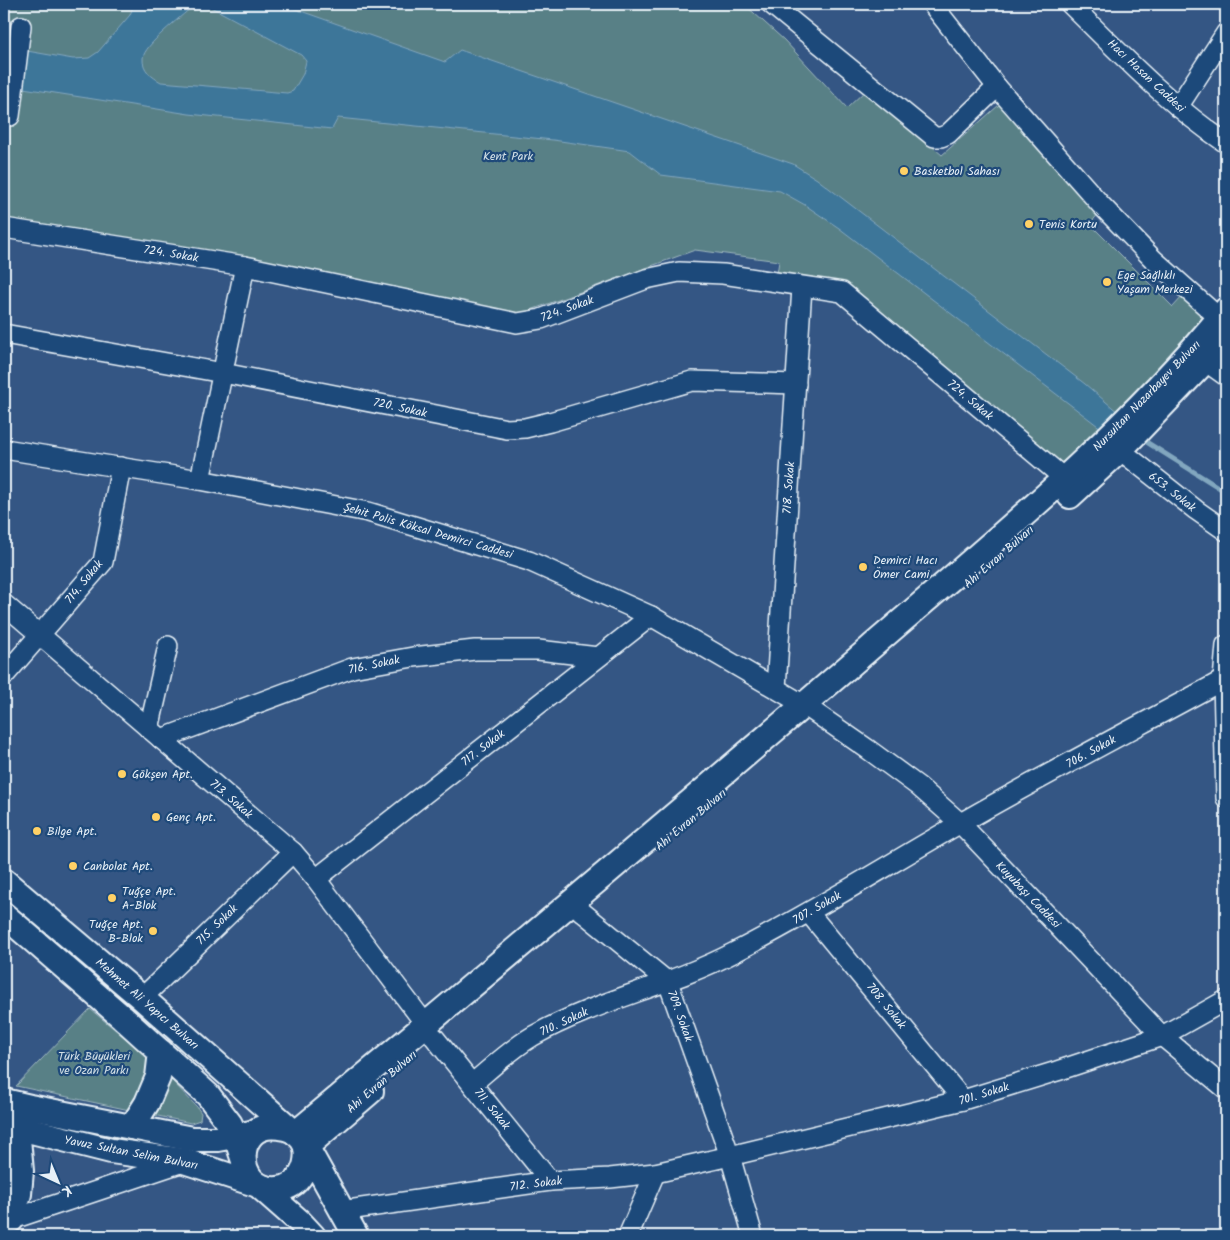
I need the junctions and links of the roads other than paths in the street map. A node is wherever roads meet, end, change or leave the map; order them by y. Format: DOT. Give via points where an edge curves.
graph roads {
  1 [pos="771,4"];
  2 [pos="932,4"];
  3 [pos="1080,8"];
  4 [pos="21,26"];
  5 [pos="1226,33"];
  6 [pos="997,87"];
  7 [pos="1178,107"];
  8 [pos="10,116"];
  9 [pos="1226,143"];
  10 [pos="4,228"];
  11 [pos="245,266"];
  12 [pos="802,288"];
  13 [pos="1225,322"];
  14 [pos="4,334"];
  15 [pos="1205,360"];
  16 [pos="222,373"];
  17 [pos="1226,376"];
  18 [pos="796,384"];
  19 [pos="4,449"];
  20 [pos="1120,450"];
  21 [pos="121,468"];
  22 [pos="200,480"];
  23 [pos="1070,485"];
  24 [pos="1226,531"];
  25 [pos="4,604"];
  26 [pos="651,616"];
  27 [pos="40,635"];
  28 [pos="1226,645"];
  29 [pos="168,646"];
  30 [pos="598,657"];
  31 [pos="4,676"];
  32 [pos="1223,680"];
  33 [pos="776,688"];
  34 [pos="811,710"];
  35 [pos="155,734"];
  36 [pos="1226,798"];
  37 [pos="960,823"];
  38 [pos="293,852"];
  39 [pos="316,879"];
  40 [pos="4,881"];
  41 [pos="581,911"];
  42 [pos="809,912"];
  43 [pos="4,915"];
  44 [pos="668,982"];
  45 [pos="142,998"];
  46 [pos="1226,1000"];
  47 [pos="430,1031"];
  48 [pos="1162,1036"];
  49 [pos="161,1052"];
  50 [pos="472,1084"];
  51 [pos="1226,1089"];
  52 [pos="963,1100"];
  53 [pos="4,1101"];
  54 [pos="10,1126"];
  55 [pos="132,1127"];
  56 [pos="297,1136"];
  57 [pos="245,1142"];
  58 [pos="730,1156"];
  59 [pos="184,1162"];
  60 [pos="655,1173"];
  61 [pos="550,1181"];
  62 [pos="258,1185"];
  63 [pos="340,1210"];
  64 [pos="7,1221"];
  65 [pos="313,1236"];
  66 [pos="356,1236"];
  67 [pos="628,1236"];
  68 [pos="753,1236"];
  1 -- 6 [label="street" via="934,137 948,134"];
  2 -- 6 [label="street"];
  3 -- 7 [label="street, Hacı Hasan Caddesi" via="1136,69"];
  4 -- 8 [label="street"];
  5 -- 7 [label="street"];
  6 -- 13 [label="street" via="1146,253"];
  7 -- 9 [label="street, Hacı Hasan Caddesi"];
  10 -- 11 [label="street, 724. Sokak"];
  11 -- 12 [label="street, 724. Sokak" via="517,323 541,319 646,279 679,272 723,274"];
  11 -- 16 [label="street"];
  12 -- 18 [label="street, 718. Sokak"];
  12 -- 23 [label="street, 724. Sokak" via="842,292"];
  13 -- 15 [label="main road, Nursultan Nazarbayev Bulvarı"];
  13 -- 23 [label="main road, Nursultan Nazarbayev Bulvarı" via="1146,400"];
  14 -- 16 [label="street, 720. Sokak"];
  15 -- 17 [label="street"];
  15 -- 20 [label="main road, Nursultan Nazarbayev Bulvarı"];
  16 -- 18 [label="street, 720. Sokak" via="506,429 550,422 692,381"];
  16 -- 22 [label="street"];
  18 -- 33 [label="street, 718. Sokak"];
  19 -- 21 [label="street, Şehit Polis Köksal Demirci Caddesi"];
  20 -- 23 [label="main road, Nursultan Nazarbayev Bulvarı"];
  20 -- 24 [label="street, 653. Sokak"];
  21 -- 22 [label="street, Şehit Polis Köksal Demirci Caddesi"];
  21 -- 27 [label="street, 714. Sokak" via="103,562"];
  22 -- 26 [label="street, Şehit Polis Köksal Demirci Caddesi" via="368,512 529,561"];
  23 -- 34 [label="main road, Ahi Evran Bulvarı"];
  25 -- 27 [label="street, 713. Sokak"];
  26 -- 30 [label="street, 717. Sokak"];
  26 -- 33 [label="street, Şehit Polis Köksal Demirci Caddesi"];
  27 -- 31 [label="street, 714. Sokak"];
  27 -- 35 [label="street, 713. Sokak"];
  28 -- 32 [label="street"];
  29 -- 35 [label="street"];
  30 -- 35 [label="street, 716. Sokak" via="538,650 475,650 413,657 352,668"];
  30 -- 39 [label="street, 717. Sokak"];
  32 -- 36 [label="street"];
  32 -- 37 [label="street, 706. Sokak"];
  33 -- 34 [label="street, Şehit Polis Köksal Demirci Caddesi"];
  34 -- 37 [label="street, Kuyubaşı Caddesi" via="918,786"];
  34 -- 41 [label="main road, Ahi Evran Bulvarı"];
  34 -- 47 [label="main road, Ahi Evran Bulvarı"];
  35 -- 38 [label="street, 713. Sokak"];
  37 -- 42 [label="street, 707. Sokak"];
  37 -- 48 [label="street, Kuyubaşı Caddesi"];
  38 -- 39 [label="street, 713. Sokak"];
  38 -- 45 [label="street, 715. Sokak"];
  39 -- 47 [label="street, 713. Sokak"];
  40 -- 45 [label="main road, Mehmet Ali Yapıcı Bulvarı"];
  41 -- 44 [label="street, 709. Sokak"];
  41 -- 47 [label="main road, Ahi Evran Bulvarı"];
  42 -- 44 [label="street, 707. Sokak" via="733,953"];
  42 -- 52 [label="street, 708. Sokak"];
  43 -- 49 [label="main road, Mehmet Ali Yapıcı Bulvarı"];
  44 -- 50 [label="street, 710. Sokak" via="620,997 531,1037"];
  44 -- 58 [label="street, 709. Sokak"];
  45 -- 56 [label="main road, Mehmet Ali Yapıcı Bulvarı"];
  46 -- 48 [label="street, 701. Sokak"];
  47 -- 50 [label="street, 711. Sokak"];
  47 -- 56 [label="main road, Ahi Evran Bulvarı"];
  48 -- 51 [label="street, Kuyubaşı Caddesi"];
  48 -- 52 [label="street, 701. Sokak"];
  49 -- 55 [label="main road" via="158,1078"];
  49 -- 57 [label="main road, Mehmet Ali Yapıcı Bulvarı" via="208,1095"];
  50 -- 61 [label="street, 711. Sokak"];
  52 -- 58 [label="street, 701. Sokak"];
  53 -- 55 [label="main road, Yavuz Sultan Selim Bulvarı"];
  54 -- 59 [label="main road, Yavuz Sultan Selim Bulvarı" via="111,1151"];
  54 -- 64 [label="main road" via="21,1171 19,1194"];
  55 -- 57 [label="main road, Yavuz Sultan Selim Bulvarı" via="192,1139"];
  56 -- 57 [label="main road" via="271,1125"];
  56 -- 62 [label="main road" via="306,1164 297,1181 278,1189"];
  56 -- 63 [label="main road, Mehmet Ali Yapıcı Bulvarı"];
  57 -- 62 [label="main road" via="245,1169"];
  58 -- 60 [label="street, 712. Sokak"];
  58 -- 68 [label="street, 709. Sokak"];
  59 -- 62 [label="main road, Yavuz Sultan Selim Bulvarı"];
  59 -- 64 [label="street"];
  60 -- 61 [label="street, 712. Sokak"];
  60 -- 67 [label="street"];
  61 -- 63 [label="street, 712. Sokak"];
  62 -- 65 [label="main road"];
  63 -- 66 [label="main road, Mehmet Ali Yapıcı Bulvarı"];
}
